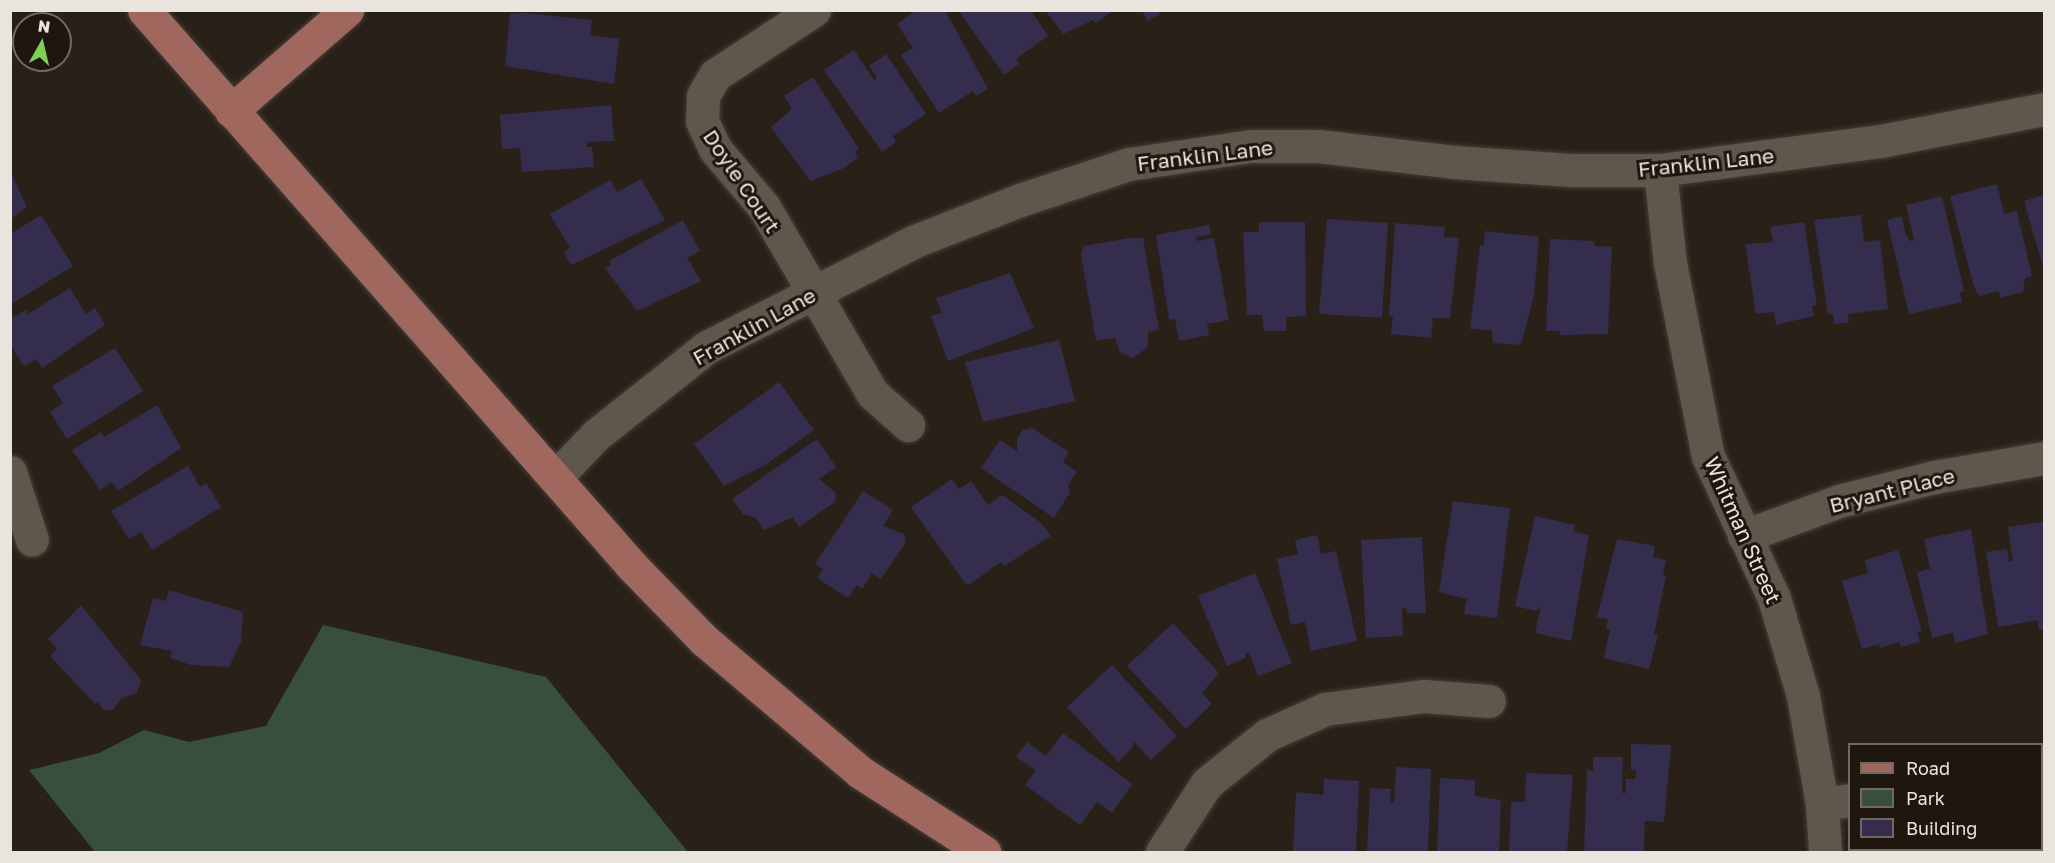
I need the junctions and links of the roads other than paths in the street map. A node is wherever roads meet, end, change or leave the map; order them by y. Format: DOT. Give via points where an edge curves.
graph roads {
  1 [pos="144,10"];
  2 [pos="347,10"];
  3 [pos="814,10"];
  4 [pos="2044,109"];
  5 [pos="231,111"];
  6 [pos="1660,170"];
  7 [pos="812,293"];
  8 [pos="909,426"];
  9 [pos="2044,458"];
  10 [pos="10,472"];
  11 [pos="555,478"];
  12 [pos="1744,536"];
  13 [pos="32,540"];
  14 [pos="1490,701"];
  15 [pos="1836,802"];
  16 [pos="984,852"];
  17 [pos="1162,852"];
  18 [pos="1825,852"];
  1 -- 5 [label="main road"];
  2 -- 5 [label="main road"];
  3 -- 7 [label="street, Doyle Court" via="715,75 703,96 702,121 715,149 764,207"];
  4 -- 6 [label="street, Franklin Lane" via="1881,141"];
  5 -- 11 [label="main road"];
  6 -- 7 [label="street, Franklin Lane" via="1571,170 1454,162 1318,146 1251,146 1129,164 1020,200 915,241"];
  6 -- 12 [label="street, Whitman Street" via="1670,263 1708,456"];
  7 -- 8 [label="street, Doyle Court" via="873,394"];
  7 -- 11 [label="street, Franklin Lane" via="707,347 596,435"];
  9 -- 12 [label="street, Bryant Place" via="1934,477 1839,501"];
  10 -- 13 [label="street"];
  11 -- 16 [label="main road" via="704,640 781,708 860,772"];
  12 -- 15 [label="street, Whitman Street" via="1774,598"];
  14 -- 17 [label="street" via="1424,696 1325,708 1267,735 1207,783"];
  15 -- 18 [label="street, Whitman Street"];
}
